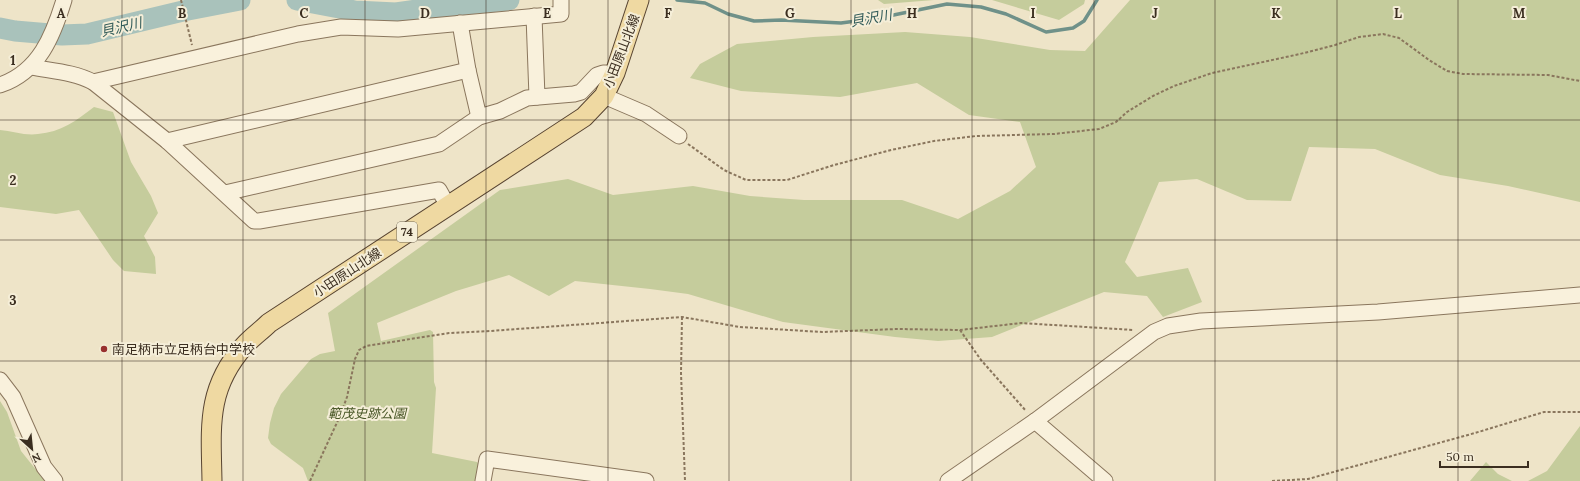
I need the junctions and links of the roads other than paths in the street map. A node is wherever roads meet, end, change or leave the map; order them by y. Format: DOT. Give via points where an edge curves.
graph roads {
  1 [pos="64,0"];
  2 [pos="561,0"];
  3 [pos="639,0"];
  4 [pos="534,16"];
  5 [pos="460,23"];
  6 [pos="31,68"];
  7 [pos="468,70"];
  8 [pos="615,73"];
  9 [pos="93,82"];
  10 [pos="0,85"];
  11 [pos="604,96"];
  12 [pos="537,97"];
  13 [pos="479,117"];
  14 [pos="679,136"];
  15 [pos="167,141"];
  16 [pos="224,193"];
  17 [pos="448,206"];
  18 [pos="1580,295"];
  19 [pos="0,380"];
  20 [pos="1035,421"];
  21 [pos="55,481"];
  22 [pos="212,481"];
  23 [pos="483,481"];
  24 [pos="646,481"];
  25 [pos="948,481"];
  26 [pos="1105,481"];
  1 -- 6 [label="street" via="44,49"];
  2 -- 4 [label="street" via="561,14"];
  3 -- 8 [label="main road, 小田原山北線 / 74"];
  4 -- 5 [label="street"];
  4 -- 12 [label="street"];
  5 -- 7 [label="street"];
  5 -- 9 [label="street" via="398,29 341,27 298,34"];
  6 -- 9 [label="street" via="69,73"];
  6 -- 10 [label="street"];
  7 -- 13 [label="street"];
  7 -- 15 [label="street"];
  8 -- 11 [label="main road, 小田原山北線 / 74"];
  8 -- 12 [label="street" via="597,75 582,92"];
  9 -- 15 [label="street"];
  11 -- 14 [label="street" via="646,114"];
  11 -- 17 [label="main road, 小田原山北線 / 74" via="584,117"];
  12 -- 13 [label="street" via="526,98 500,111"];
  13 -- 16 [label="street" via="439,144"];
  15 -- 16 [label="street"];
  16 -- 17 [label="street" via="254,221 439,190"];
  17 -- 22 [label="main road, 小田原山北線 / 74" via="270,323 245,345 227,370 216,396 211,419"];
  18 -- 20 [label="street" via="1378,312 1201,321 1168,326 1154,332"];
  19 -- 21 [label="street" via="13,397 44,467"];
  20 -- 25 [label="street"];
  20 -- 26 [label="street"];
  23 -- 24 [label="street" via="487,459"];
}
